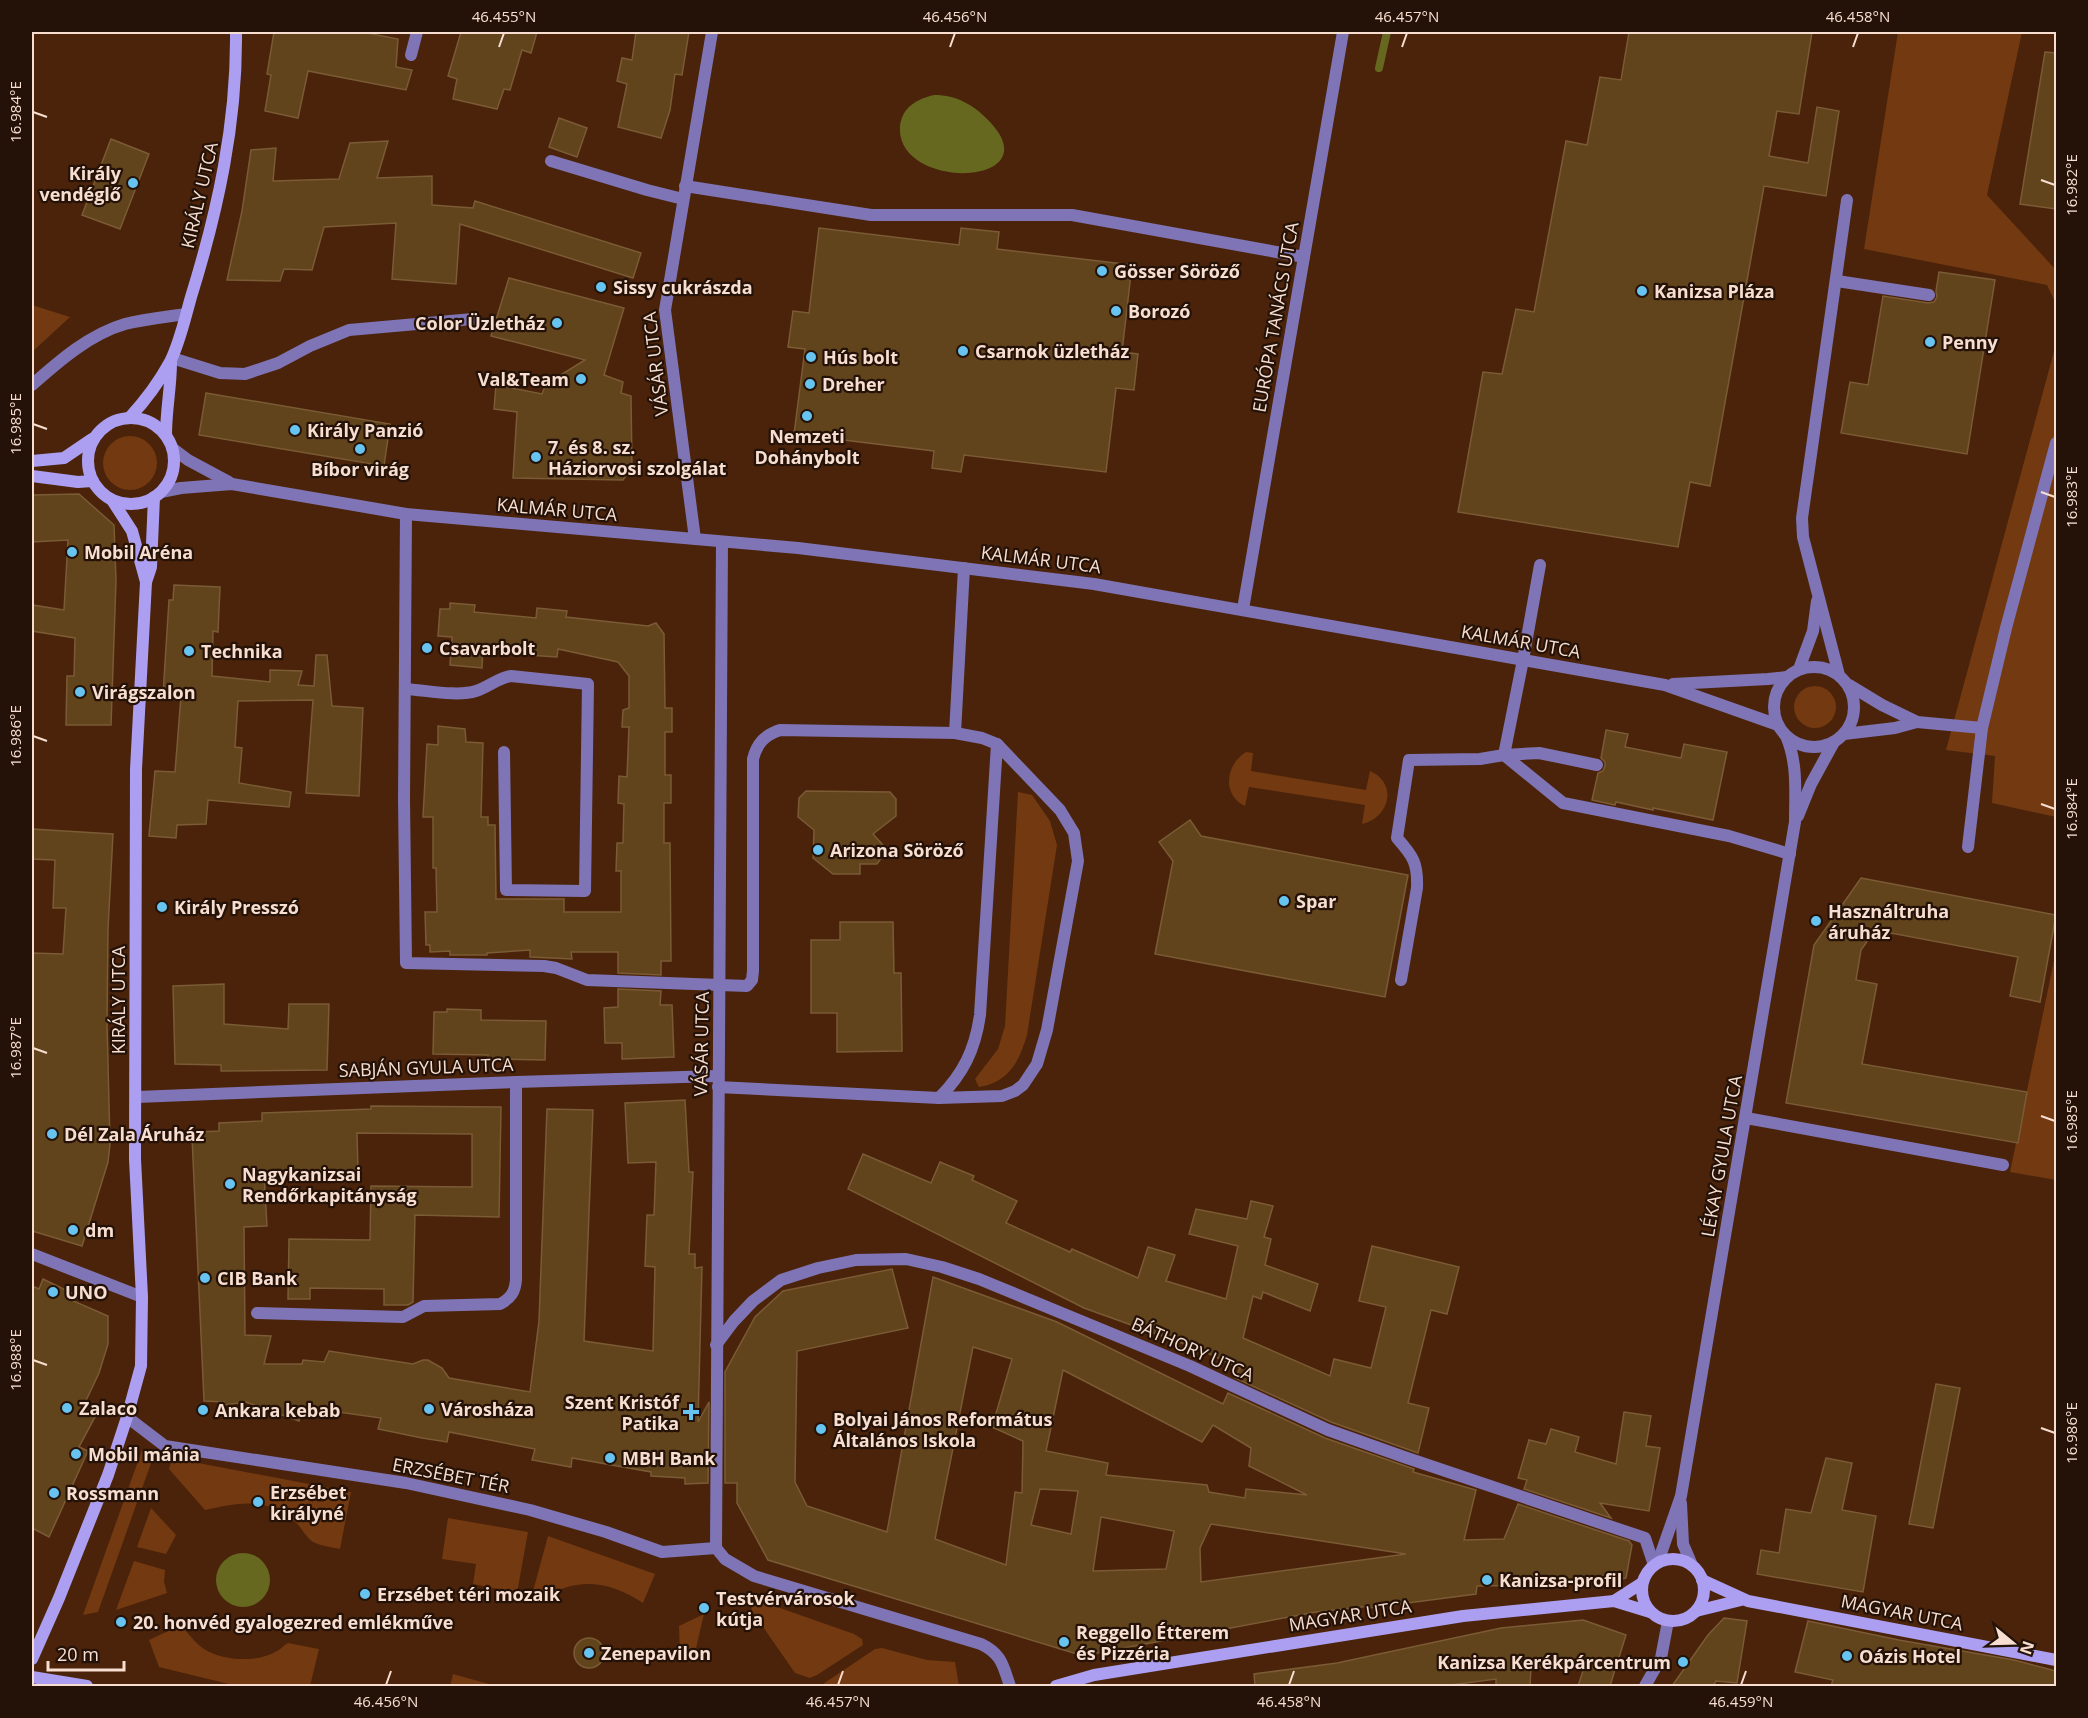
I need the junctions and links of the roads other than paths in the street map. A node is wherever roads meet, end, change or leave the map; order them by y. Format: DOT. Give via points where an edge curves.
graph roads {
  1 [pos="236,32"];
  2 [pos="417,32"];
  3 [pos="712,32"];
  4 [pos="1343,32"];
  5 [pos="411,55"];
  6 [pos="551,161"];
  7 [pos="684,193"];
  8 [pos="1848,201"];
  9 [pos="1304,257"];
  10 [pos="1837,280"];
  11 [pos="1929,295"];
  12 [pos="186,314"];
  13 [pos="473,319"];
  14 [pos="171,359"];
  15 [pos="32,385"];
  16 [pos="130,417"];
  17 [pos="166,435"];
  18 [pos="95,437"];
  19 [pos="2056,443"];
  20 [pos="172,448"];
  21 [pos="32,461"];
  22 [pos="32,476"];
  23 [pos="92,481"];
  24 [pos="232,484"];
  25 [pos="158,495"];
  26 [pos="112,500"];
  27 [pos="406,514"];
  28 [pos="695,539"];
  29 [pos="722,542"];
  30 [pos="1540,565"];
  31 [pos="964,568"];
  32 [pos="146,582"];
  33 [pos="1818,593"];
  34 [pos="1243,609"];
  35 [pos="1524,660"];
  36 [pos="1799,669"];
  37 [pos="1839,675"];
  38 [pos="1787,676"];
  39 [pos="1848,684"];
  40 [pos="1665,685"];
  41 [pos="405,688"];
  42 [pos="1917,722"];
  43 [pos="1778,725"];
  44 [pos="1982,728"];
  45 [pos="955,732"];
  46 [pos="1844,734"];
  47 [pos="1786,736"];
  48 [pos="1834,742"];
  49 [pos="997,744"];
  50 [pos="504,752"];
  51 [pos="1504,755"];
  52 [pos="1597,765"];
  53 [pos="1796,822"];
  54 [pos="1968,847"];
  55 [pos="1790,854"];
  56 [pos="1401,980"];
  57 [pos="719,985"];
  58 [pos="516,1082"];
  59 [pos="718,1082"];
  60 [pos="136,1097"];
  61 [pos="939,1098"];
  62 [pos="1746,1118"];
  63 [pos="2003,1165"];
  64 [pos="32,1254"];
  65 [pos="142,1298"];
  66 [pos="257,1313"];
  67 [pos="716,1345"];
  68 [pos="128,1417"];
  69 [pos="1681,1496"];
  70 [pos="716,1548"];
  71 [pos="1656,1564"];
  72 [pos="1692,1565"];
  73 [pos="1702,1580"];
  74 [pos="1642,1583"];
  75 [pos="1741,1600"];
  76 [pos="1614,1601"];
  77 [pos="1696,1611"];
  78 [pos="1650,1612"];
  79 [pos="1668,1621"];
  80 [pos="32,1659"];
  81 [pos="2056,1660"];
  82 [pos="32,1677"];
  83 [pos="84,1686"];
  84 [pos="1010,1686"];
  85 [pos="1056,1686"];
  86 [pos="1645,1686"];
  1 -- 12 [label="street, KIRÁLY UTCA" via="230,140"];
  2 -- 5 [label="street"];
  3 -- 7 [label="street, VÁSÁR UTCA"];
  4 -- 9 [label="street, EURÓPA TANÁCS UTCA"];
  6 -- 7 [label="street" via="647,190"];
  7 -- 9 [label="street" via="871,215 1072,215"];
  7 -- 28 [label="street, VÁSÁR UTCA" via="665,310"];
  8 -- 10 [label="street"];
  9 -- 34 [label="street, EURÓPA TANÁCS UTCA"];
  10 -- 11 [label="street"];
  10 -- 33 [label="street" via="1802,518"];
  12 -- 14 [label="street, KIRÁLY UTCA"];
  12 -- 15 [label="street" via="128,323 100,334"];
  13 -- 14 [label="street" via="349,330 245,374 220,373"];
  14 -- 16 [label="street, KIRÁLY UTCA" via="143,404"];
  14 -- 17 [label="street, KIRÁLY UTCA"];
  16 -- 17 [label="street" via="150,422"];
  16 -- 18 [label="street" via="110,423"];
  17 -- 20 [label="street"];
  18 -- 21 [label="street" via="64,458"];
  18 -- 23 [label="street" via="87,458"];
  19 -- 44 [label="street"];
  20 -- 24 [label="street, KALMÁR UTCA"];
  20 -- 25 [label="street" via="173,468"];
  22 -- 23 [label="street"];
  23 -- 26 [label="street"];
  24 -- 25 [label="street, KALMÁR UTCA" via="190,487"];
  24 -- 27 [label="street, KALMÁR UTCA"];
  25 -- 26 [label="street" via="133,504"];
  25 -- 32 [label="street, KIRÁLY UTCA"];
  26 -- 32 [label="street, KIRÁLY UTCA" via="132,531"];
  27 -- 28 [label="street, KALMÁR UTCA"];
  27 -- 41 [label="street"];
  28 -- 29 [label="street, KALMÁR UTCA"];
  29 -- 31 [label="street, KALMÁR UTCA"];
  29 -- 57 [label="street, VÁSÁR UTCA"];
  30 -- 35 [label="street"];
  31 -- 34 [label="street, KALMÁR UTCA" via="1094,584"];
  31 -- 45 [label="street"];
  32 -- 60 [label="street, KIRÁLY UTCA" via="136,769"];
  33 -- 36 [label="street" via="1813,631"];
  33 -- 37 [label="street"];
  34 -- 35 [label="street, KALMÁR UTCA"];
  35 -- 40 [label="street, KALMÁR UTCA"];
  35 -- 51 [label="street"];
  36 -- 37 [label="street" via="1813,666"];
  36 -- 38 [label="street"];
  37 -- 39 [label="street"];
  38 -- 40 [label="street, KALMÁR UTCA"];
  38 -- 43 [label="street" via="1774,699"];
  39 -- 42 [label="street"];
  39 -- 46 [label="street" via="1854,710"];
  40 -- 43 [label="street, KALMÁR UTCA"];
  41 -- 50 [label="street" via="466,693 511,676 588,684 585,891 506,890"];
  41 -- 57 [label="street" via="406,963 544,966 587,980"];
  42 -- 44 [label="street"];
  42 -- 46 [label="street"];
  43 -- 47 [label="street"];
  44 -- 54 [label="street"];
  45 -- 49 [label="street"];
  45 -- 57 [label="street" via="780,730 762,741 753,759 752,980 747,986"];
  46 -- 48 [label="street"];
  47 -- 48 [label="street" via="1809,747"];
  47 -- 53 [label="street" via="1795,767"];
  48 -- 53 [label="street"];
  49 -- 61 [label="street" via="978,1032 960,1075"];
  49 -- 61 [label="street, SABJÁN GYULA UTCA" via="1060,810 1074,833 1078,861 1047,1030 1037,1064 1023,1085 1002,1096"];
  51 -- 52 [label="street" via="1539,753"];
  51 -- 55 [label="street" via="1563,802 1640,813"];
  51 -- 56 [label="street" via="1409,760 1397,838 1415,861 1418,881"];
  53 -- 55 [label="street, LÉKAY GYULA UTCA"];
  55 -- 62 [label="street, LÉKAY GYULA UTCA"];
  57 -- 59 [label="street, VÁSÁR UTCA"];
  58 -- 59 [label="street, SABJÁN GYULA UTCA"];
  58 -- 60 [label="street, SABJÁN GYULA UTCA"];
  58 -- 66 [label="street" via="516,1280 508,1300 500,1305 424,1306 403,1317"];
  59 -- 61 [label="street, SABJÁN GYULA UTCA"];
  59 -- 67 [label="street, VÁSÁR UTCA"];
  60 -- 65 [label="street, KIRÁLY UTCA"];
  62 -- 63 [label="street"];
  62 -- 69 [label="street, LÉKAY GYULA UTCA"];
  64 -- 65 [label="street"];
  65 -- 68 [label="street, KIRÁLY UTCA" via="141,1366"];
  67 -- 70 [label="street, VÁSÁR UTCA"];
  67 -- 71 [label="street, BÁTHORY UTCA" via="753,1301 781,1280 867,1259 906,1259 942,1267 1190,1365 1328,1430 1645,1538"];
  68 -- 70 [label="street, ERZSÉBET TÉR" via="165,1446 406,1483 556,1517 662,1552"];
  68 -- 80 [label="street" via="104,1486"];
  69 -- 71 [label="street"];
  69 -- 72 [label="street" via="1683,1544"];
  70 -- 84 [label="street" via="725,1559 753,1576 981,1644 1001,1659"];
  71 -- 72 [label="street" via="1672,1559"];
  71 -- 74 [label="street"];
  72 -- 73 [label="street"];
  73 -- 75 [label="street, MAGYAR UTCA"];
  73 -- 77 [label="street" via="1703,1597"];
  74 -- 76 [label="street, MAGYAR UTCA"];
  74 -- 78 [label="street" via="1644,1603"];
  75 -- 77 [label="street, MAGYAR UTCA"];
  75 -- 81 [label="street, MAGYAR UTCA"];
  76 -- 78 [label="street, MAGYAR UTCA"];
  76 -- 85 [label="street, MAGYAR UTCA" via="1463,1616 1094,1675"];
  77 -- 79 [label="street" via="1688,1618"];
  78 -- 79 [label="street"];
  79 -- 86 [label="street" via="1661,1658"];
  82 -- 83 [label="street"];
}
